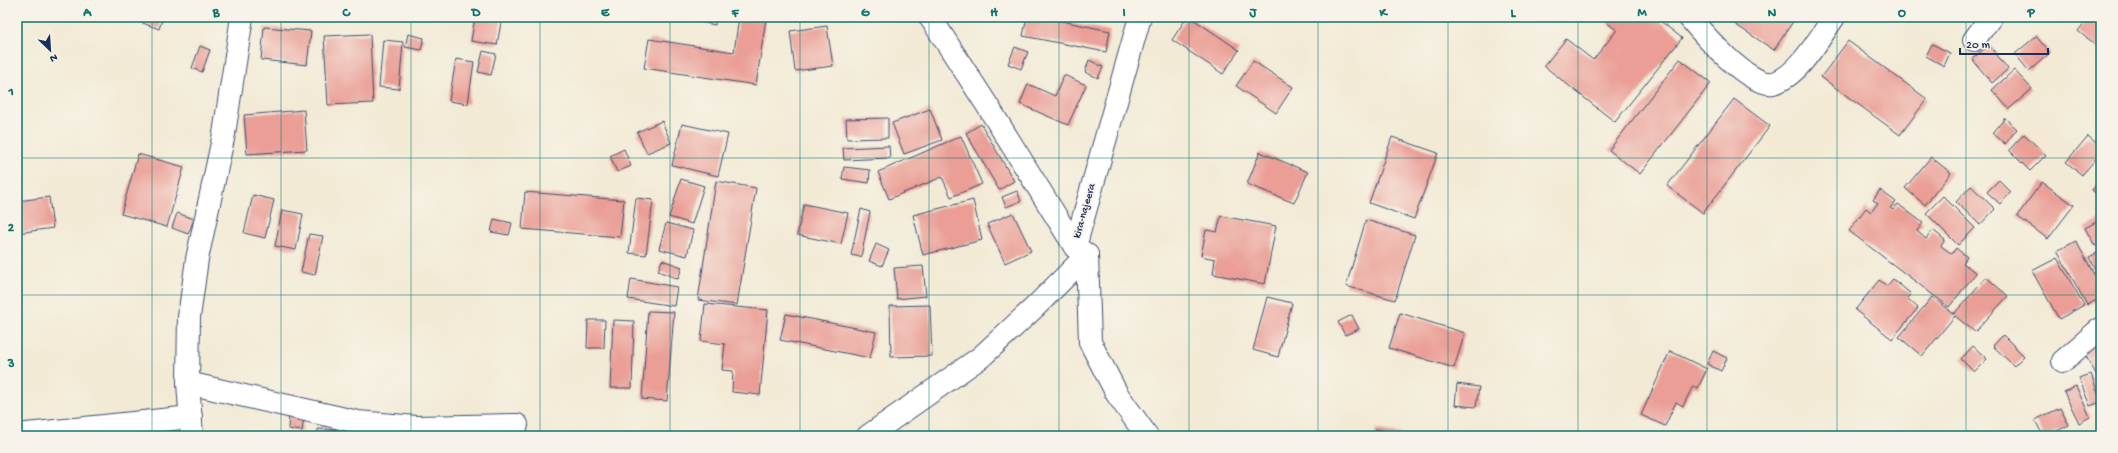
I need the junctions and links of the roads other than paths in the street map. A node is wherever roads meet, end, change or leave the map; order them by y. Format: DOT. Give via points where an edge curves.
graph roads {
  1 [pos="242,17"];
  2 [pos="930,17"];
  3 [pos="1140,17"];
  4 [pos="1689,17"];
  5 [pos="1834,17"];
  6 [pos="1991,17"];
  7 [pos="1974,40"];
  8 [pos="1081,251"];
  9 [pos="2101,328"];
  10 [pos="2063,361"];
  11 [pos="188,383"];
  12 [pos="517,425"];
  13 [pos="191,426"];
  14 [pos="17,435"];
  15 [pos="868,436"];
  16 [pos="1147,436"];
  1 -- 11 [label="street" via="224,134 197,259 188,317"];
  2 -- 8 [label="street"];
  3 -- 8 [label="street, kira-najeera"];
  4 -- 5 [label="street" via="1741,71 1756,80 1772,83 1786,76 1802,62"];
  6 -- 7 [label="street"];
  8 -- 15 [label="street" via="1035,308 981,357"];
  8 -- 16 [label="street, kira-najeera" via="1090,342 1117,394"];
  9 -- 10 [label="street"];
  11 -- 12 [label="street" via="358,422 416,427"];
  11 -- 13 [label="street"];
  13 -- 14 [label="street"];
}
